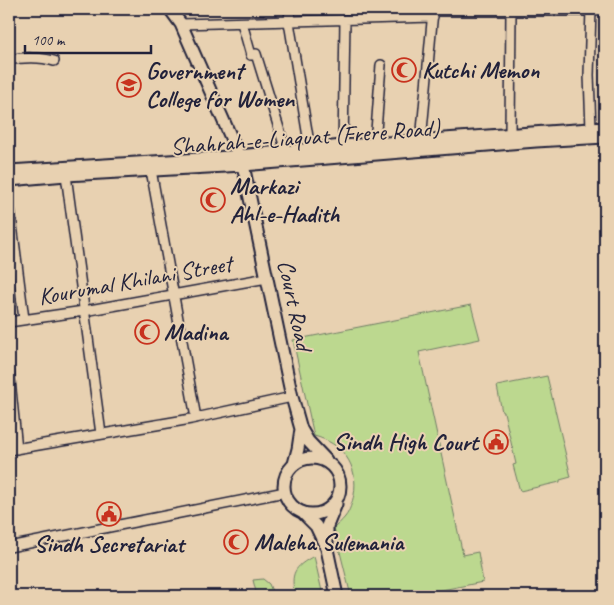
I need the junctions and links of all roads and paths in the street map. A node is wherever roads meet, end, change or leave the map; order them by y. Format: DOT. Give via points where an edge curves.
graph roads {
  1 [pos="170,9"];
  2 [pos="290,9"];
  3 [pos="471,10"];
  4 [pos="511,10"];
  5 [pos="591,10"];
  6 [pos="605,11"];
  7 [pos="433,12"];
  8 [pos="345,20"];
  9 [pos="242,22"];
  10 [pos="289,22"];
  11 [pos="181,24"];
  12 [pos="9,60"];
  13 [pos="54,61"];
  14 [pos="381,65"];
  15 [pos="605,128"];
  16 [pos="591,129"];
  17 [pos="510,134"];
  18 [pos="605,137"];
  19 [pos="421,141"];
  20 [pos="375,144"];
  21 [pos="343,146"];
  22 [pos="310,149"];
  23 [pos="286,151"];
  24 [pos="241,160"];
  25 [pos="151,170"];
  26 [pos="9,171"];
  27 [pos="66,175"];
  28 [pos="9,180"];
  29 [pos="9,201"];
  30 [pos="268,278"];
  31 [pos="173,294"];
  32 [pos="84,311"];
  33 [pos="24,319"];
  34 [pos="9,322"];
  35 [pos="9,370"];
  36 [pos="292,398"];
  37 [pos="196,418"];
  38 [pos="301,429"];
  39 [pos="101,434"];
  40 [pos="13,450"];
  41 [pos="294,464"];
  42 [pos="330,464"];
  43 [pos="285,492"];
  44 [pos="337,500"];
  45 [pos="302,512"];
  46 [pos="9,547"];
  47 [pos="327,549"];
  48 [pos="338,596"];
  1 -- 11 [label="main road, Court Road"];
  2 -- 10 [label="street"];
  3 -- 4 [label="street"];
  3 -- 7 [label="street"];
  4 -- 5 [label="street"];
  4 -- 17 [label="street"];
  5 -- 6 [label="street"];
  5 -- 16 [label="street"];
  7 -- 8 [label="street"];
  7 -- 19 [label="street"];
  8 -- 10 [label="street"];
  8 -- 21 [label="street"];
  9 -- 10 [label="street"];
  9 -- 11 [label="street"];
  9 -- 23 [label="street" via="251,55 256,54"];
  10 -- 22 [label="street"];
  11 -- 24 [label="main road, Court Road"];
  12 -- 13 [label="street"];
  14 -- 20 [label="street"];
  15 -- 16 [label="main road, Shahrah-e-Liaquat (Frere Road)"];
  16 -- 17 [label="main road, Shahrah-e-Liaquat (Frere Road)"];
  17 -- 19 [label="main road, Shahrah-e-Liaquat (Frere Road)"];
  18 -- 24 [label="main road, Shahrah-e-Liaquat (Frere Road)"];
  19 -- 20 [label="main road, Shahrah-e-Liaquat (Frere Road)"];
  20 -- 21 [label="main road, Shahrah-e-Liaquat (Frere Road)"];
  21 -- 22 [label="main road, Shahrah-e-Liaquat (Frere Road)"];
  22 -- 23 [label="main road, Shahrah-e-Liaquat (Frere Road)"];
  23 -- 24 [label="main road, Shahrah-e-Liaquat (Frere Road)"];
  24 -- 25 [label="main road, Shahrah-e-Liaquat (Frere Road)"];
  24 -- 26 [label="main road, Shahrah-e-Liaquat (Frere Road)"];
  24 -- 30 [label="main road, Court Road"];
  25 -- 27 [label="main road, Shahrah-e-Liaquat (Frere Road)"];
  25 -- 31 [label="street"];
  27 -- 28 [label="main road, Shahrah-e-Liaquat (Frere Road)"];
  27 -- 32 [label="street"];
  29 -- 33 [label="street"];
  30 -- 31 [label="street, Kourumal Khilani Street"];
  30 -- 36 [label="main road, Court Road"];
  31 -- 32 [label="street, Kourumal Khilani Street"];
  31 -- 37 [label="street"];
  32 -- 33 [label="street, Kourumal Khilani Street"];
  32 -- 39 [label="street"];
  33 -- 34 [label="street, Kourumal Khilani Street"];
  35 -- 40 [label="street"];
  36 -- 37 [label="street"];
  36 -- 38 [label="main road, Court Road"];
  37 -- 39 [label="street"];
  38 -- 41 [label="main road, Court Road"];
  38 -- 42 [label="main road"];
  39 -- 40 [label="street"];
  41 -- 42 [label="main road" via="307,458"];
  41 -- 43 [label="main road" via="288,472"];
  42 -- 44 [label="main road" via="341,484"];
  43 -- 45 [label="main road" via="294,507"];
  43 -- 46 [label="street"];
  44 -- 45 [label="main road" via="318,514"];
  44 -- 47 [label="main road" via="327,526"];
  45 -- 47 [label="main road" via="316,526"];
  47 -- 48 [label="main road"];
}
